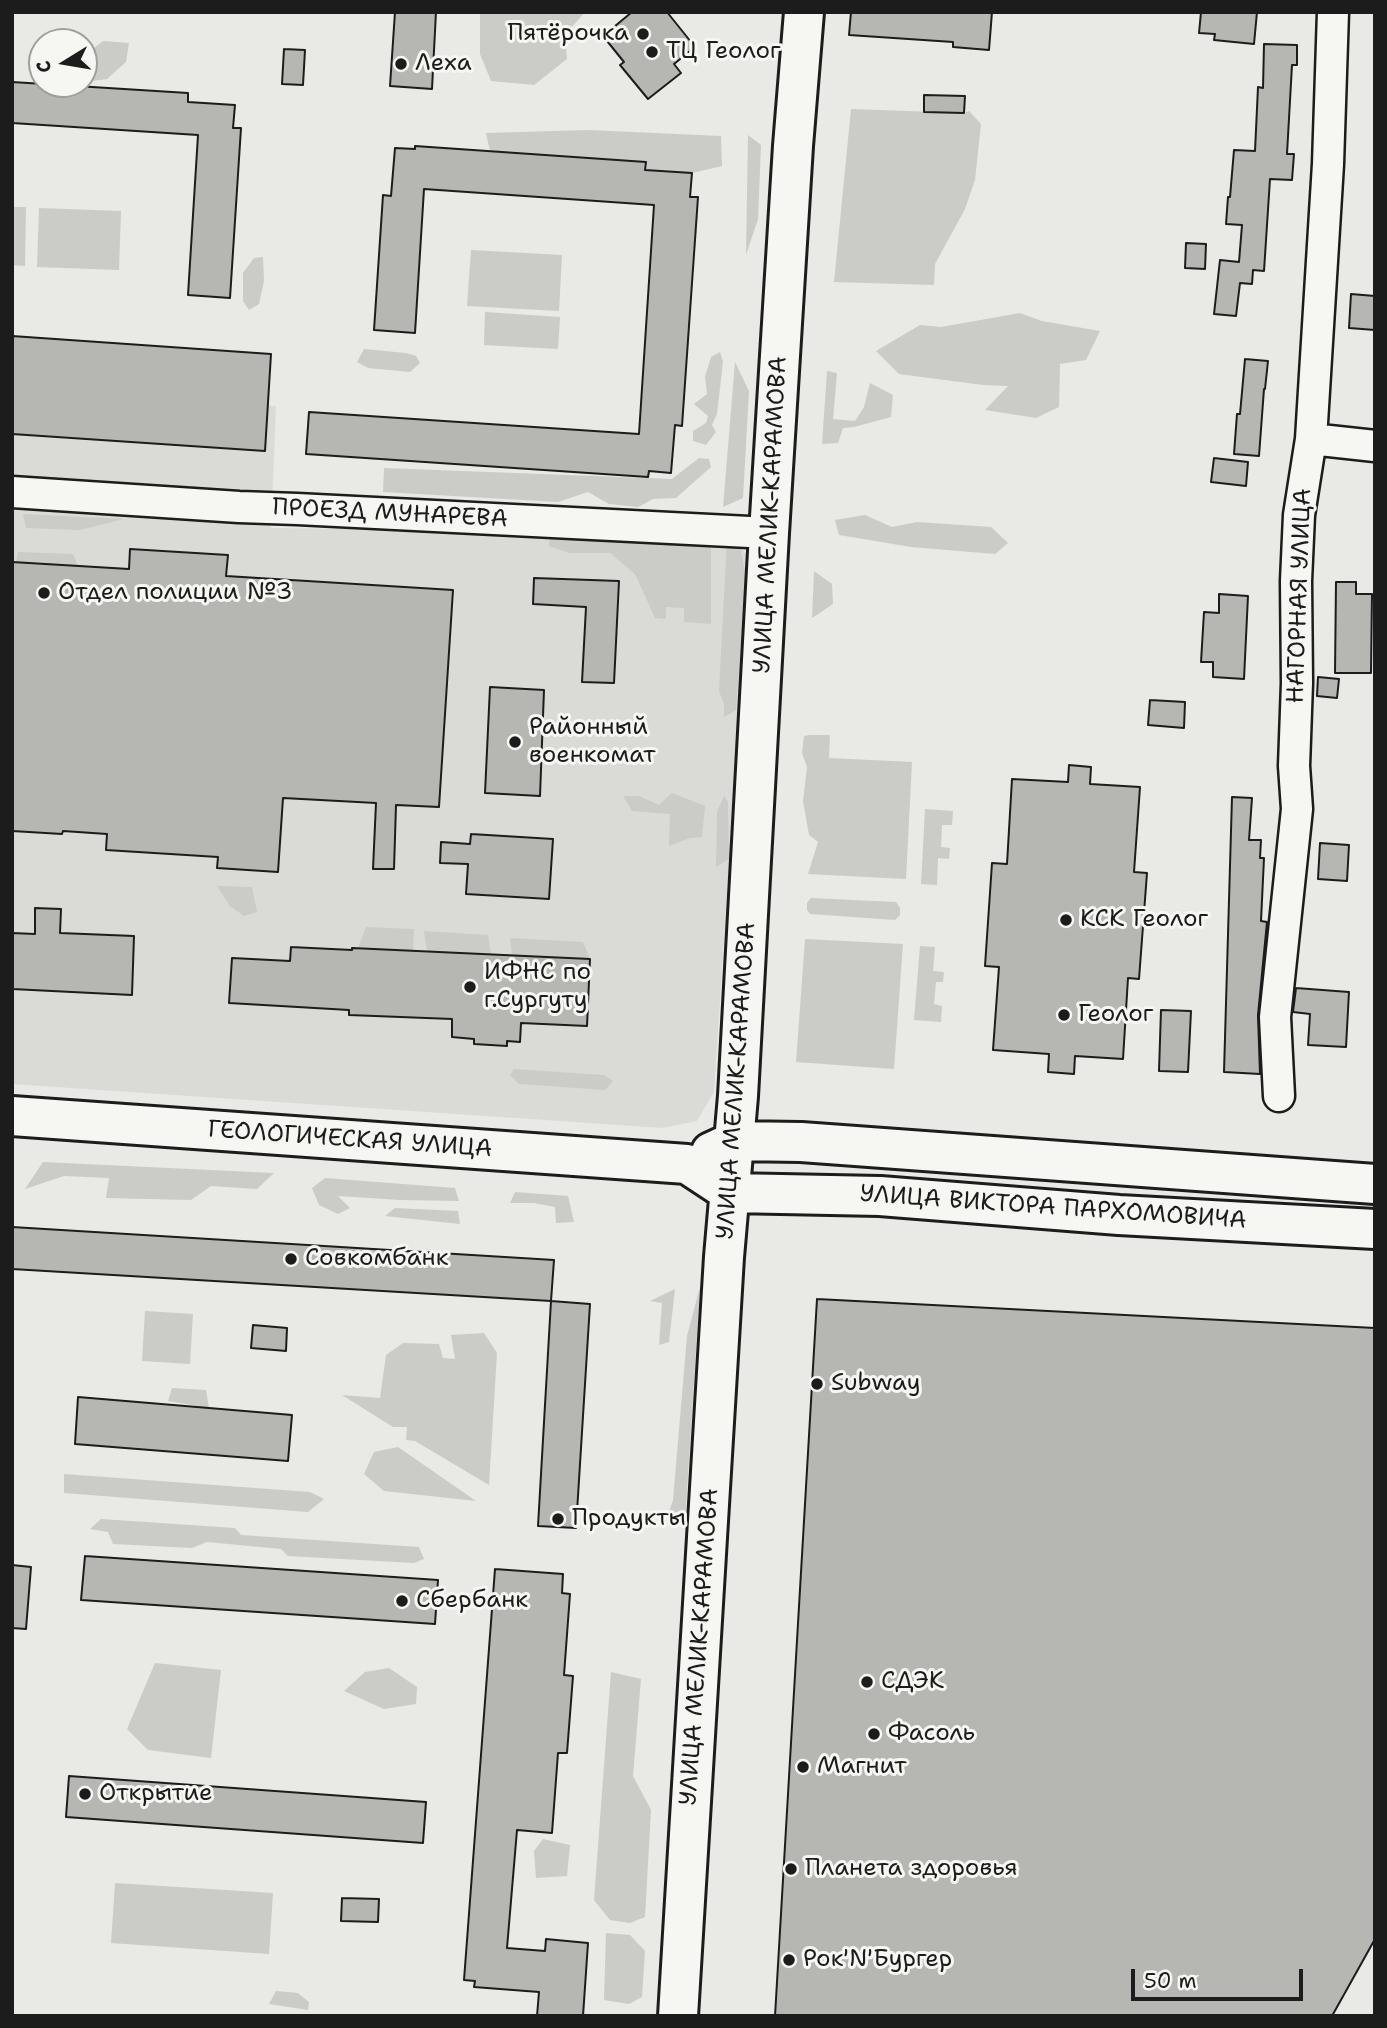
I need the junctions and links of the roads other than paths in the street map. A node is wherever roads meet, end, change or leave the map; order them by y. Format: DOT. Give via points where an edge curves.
graph roads {
  1 [pos="802,12"];
  2 [pos="1333,12"];
  3 [pos="1311,439"];
  4 [pos="1375,446"];
  5 [pos="12,492"];
  6 [pos="769,533"];
  7 [pos="1279,1096"];
  8 [pos="12,1116"];
  9 [pos="734,1141"];
  10 [pos="687,1164"];
  11 [pos="1375,1184"];
  12 [pos="731,1193"];
  13 [pos="1375,1229"];
  14 [pos="678,2016"];
  1 -- 6 [label="main road, УЛИЦА МЕЛИК-КАРАМОВА"];
  2 -- 3 [label="street, НАГОРНАЯ УЛИЦА"];
  3 -- 4 [label="street"];
  3 -- 7 [label="street, НАГОРНАЯ УЛИЦА" via="1299,515 1297,809 1275,1017"];
  5 -- 6 [label="street, ПРОЕЗД МУНАРЕВА"];
  6 -- 9 [label="main road, УЛИЦА МЕЛИК-КАРАМОВА"];
  8 -- 10 [label="main road, ГЕОЛОГИЧЕСКАЯ УЛИЦА"];
  9 -- 10 [label="main road"];
  9 -- 11 [label="main road, УЛИЦА ВИКТОРА ПАРХОМОВИЧА" via="827,1143"];
  9 -- 12 [label="main road, УЛИЦА МЕЛИК-КАРАМОВА"];
  10 -- 12 [label="main road, ГЕОЛОГИЧЕСКАЯ УЛИЦА"];
  12 -- 13 [label="main road, УЛИЦА ВИКТОРА ПАРХОМОВИЧА" via="880,1196"];
  12 -- 14 [label="main road, УЛИЦА МЕЛИК-КАРАМОВА"];
}
